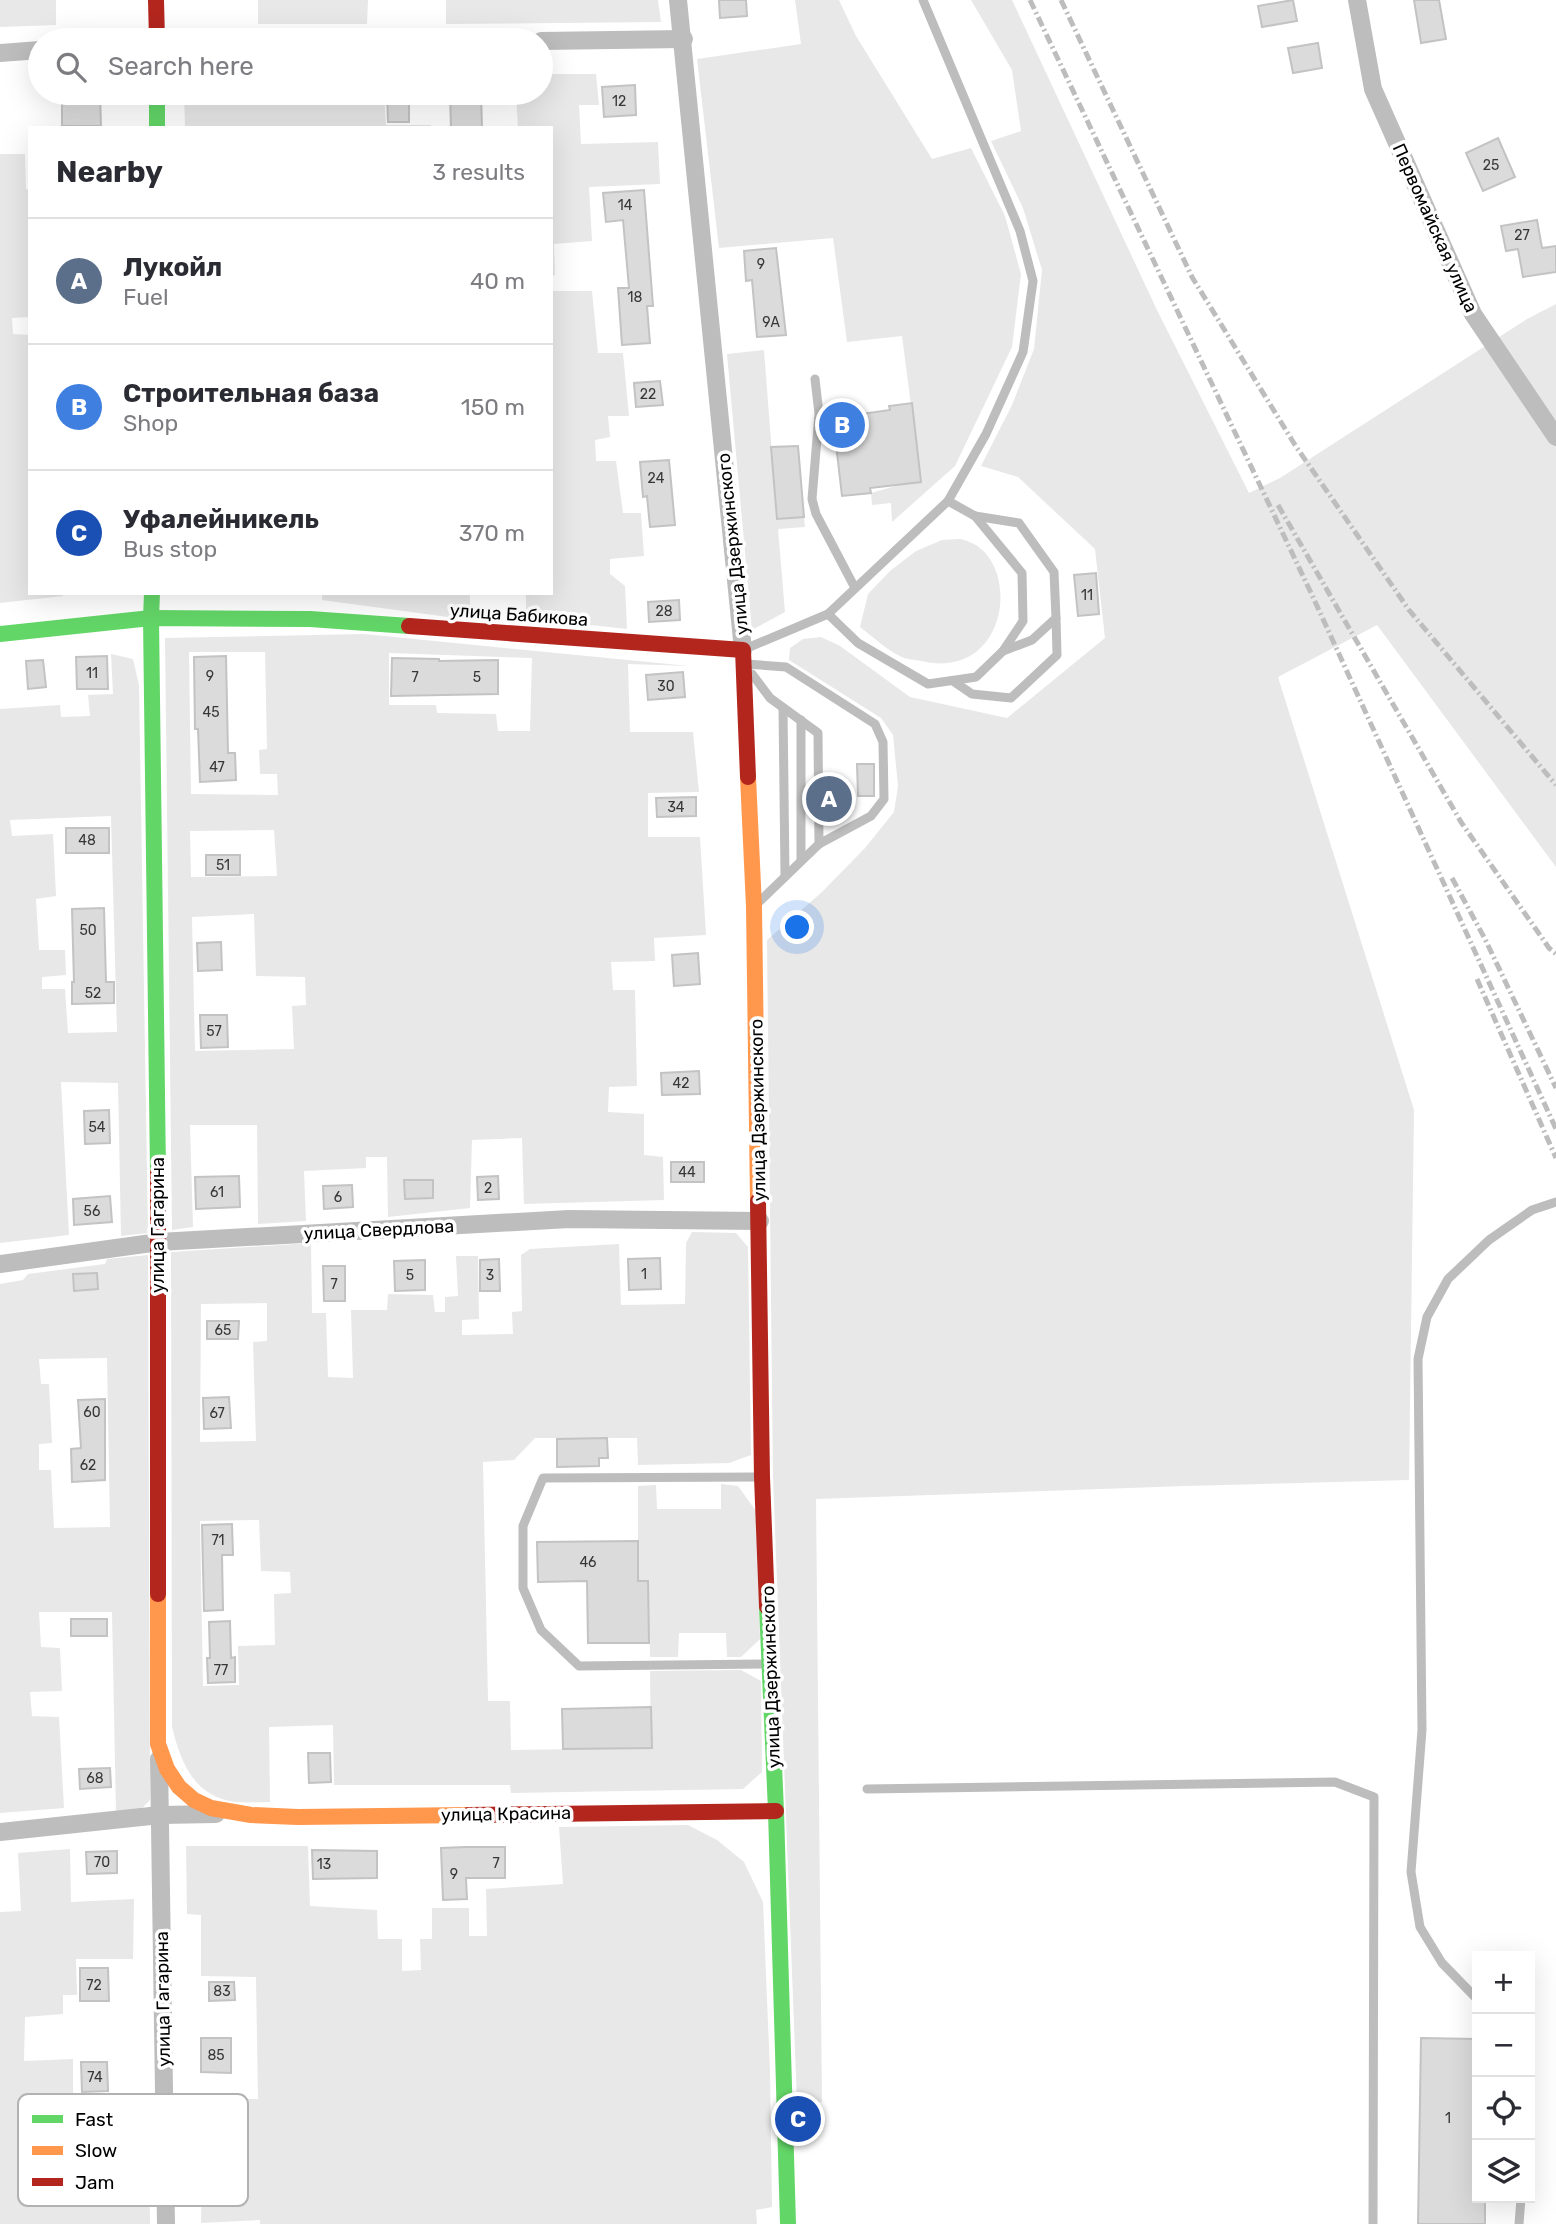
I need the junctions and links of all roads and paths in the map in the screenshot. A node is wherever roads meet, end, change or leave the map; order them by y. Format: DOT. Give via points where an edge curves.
graph roads {
  1 [pos="156,0"];
  2 [pos="678,0"];
  3 [pos="923,0"];
  4 [pos="1357,0"];
  5 [pos="157,28"];
  6 [pos="684,39"];
  7 [pos="553,41"];
  8 [pos="28,51"];
  9 [pos="0,52"];
  10 [pos="157,105"];
  11 [pos="157,126"];
  12 [pos="815,379"];
  13 [pos="1556,437"];
  14 [pos="948,501"];
  15 [pos="975,516"];
  16 [pos="855,588"];
  17 [pos="152,595"];
  18 [pos="828,614"];
  19 [pos="151,618"];
  20 [pos="1056,618"];
  21 [pos="0,634"];
  22 [pos="1003,651"];
  23 [pos="744,657"];
  24 [pos="953,681"];
  25 [pos="783,708"];
  26 [pos="801,720"];
  27 [pos="819,844"];
  28 [pos="801,860"];
  29 [pos="785,875"];
  30 [pos="754,907"];
  31 [pos="1556,1202"];
  32 [pos="760,1221"];
  33 [pos="159,1242"];
  34 [pos="0,1264"];
  35 [pos="762,1477"];
  36 [pos="770,1664"];
  37 [pos="158,1744"];
  38 [pos="867,1789"];
  39 [pos="776,1811"];
  40 [pos="235,1814"];
  41 [pos="160,1815"];
  42 [pos="0,1832"];
  43 [pos="1472,1994"];
  44 [pos="164,2094"];
  45 [pos="1521,2203"];
  46 [pos="166,2206"];
  47 [pos="166,2224"];
  48 [pos="788,2224"];
  49 [pos="1373,2224"];
  50 [pos="1520,2224"];
  1 -- 5 [label="main road"];
  2 -- 6 [label="street, улица Дзержинского"];
  3 -- 14 [label="lane" via="1020,231 1033,281 1023,352 986,434"];
  4 -- 13 [label="street, Первомайская улица" via="1373,89 1473,314"];
  6 -- 7 [label="street"];
  6 -- 23 [label="street, улица Дзержинского"];
  8 -- 9 [label="street"];
  10 -- 11 [label="main road"];
  12 -- 16 [label="lane" via="819,414 812,499"];
  14 -- 15 [label="lane"];
  14 -- 16 [label="lane"];
  15 -- 20 [label="lane" via="1018,523 1054,572"];
  15 -- 22 [label="lane" via="1022,573 1023,621"];
  16 -- 18 [label="lane"];
  17 -- 19 [label="main road, улица Гагарина"];
  18 -- 23 [label="lane"];
  18 -- 24 [label="lane" via="858,643 928,684"];
  19 -- 21 [label="main road, улица Бабикова"];
  19 -- 23 [label="main road, улица Бабикова" via="310,619"];
  19 -- 33 [label="main road, улица Гагарина"];
  20 -- 22 [label="lane" via="1031,640"];
  20 -- 24 [label="lane" via="1057,655 1011,698 972,694"];
  22 -- 24 [label="lane" via="976,677"];
  23 -- 25 [label="lane" via="770,698"];
  23 -- 27 [label="lane" via="786,667 876,723 883,742 884,799 871,816"];
  23 -- 30 [label="main road, улица Дзержинского"];
  25 -- 26 [label="lane"];
  25 -- 29 [label="lane"];
  26 -- 27 [label="lane" via="818,733"];
  26 -- 28 [label="lane"];
  27 -- 28 [label="lane"];
  28 -- 29 [label="lane"];
  29 -- 30 [label="lane"];
  30 -- 32 [label="main road, улица Дзержинского"];
  31 -- 43 [label="lane" via="1532,1210 1448,1279 1427,1317 1418,1359 1422,1730 1411,1872 1420,1927 1442,1963"];
  32 -- 33 [label="street, улица Свердлова" via="569,1219"];
  32 -- 35 [label="main road, улица Дзержинского"];
  33 -- 34 [label="street, улица Свердлова"];
  33 -- 37 [label="main road, улица Гагарина"];
  35 -- 36 [label="main road, улица Дзержинского"];
  35 -- 36 [label="lane" via="543,1478 523,1526 523,1588 541,1630 579,1667"];
  36 -- 39 [label="main road, улица Дзержинского"];
  37 -- 40 [label="main road, улица Гагарина" via="172,1782 186,1795 209,1808"];
  37 -- 41 [label="street, улица Гагарина"];
  38 -- 49 [label="lane" via="1335,1783 1374,1797"];
  39 -- 40 [label="main road, улица Красина"];
  39 -- 48 [label="main road, улица Дзержинского"];
  40 -- 41 [label="street"];
  41 -- 42 [label="street"];
  41 -- 44 [label="street, улица Гагарина"];
  45 -- 50 [label="lane"];
  46 -- 47 [label="street, улица Гагарина"];
}
